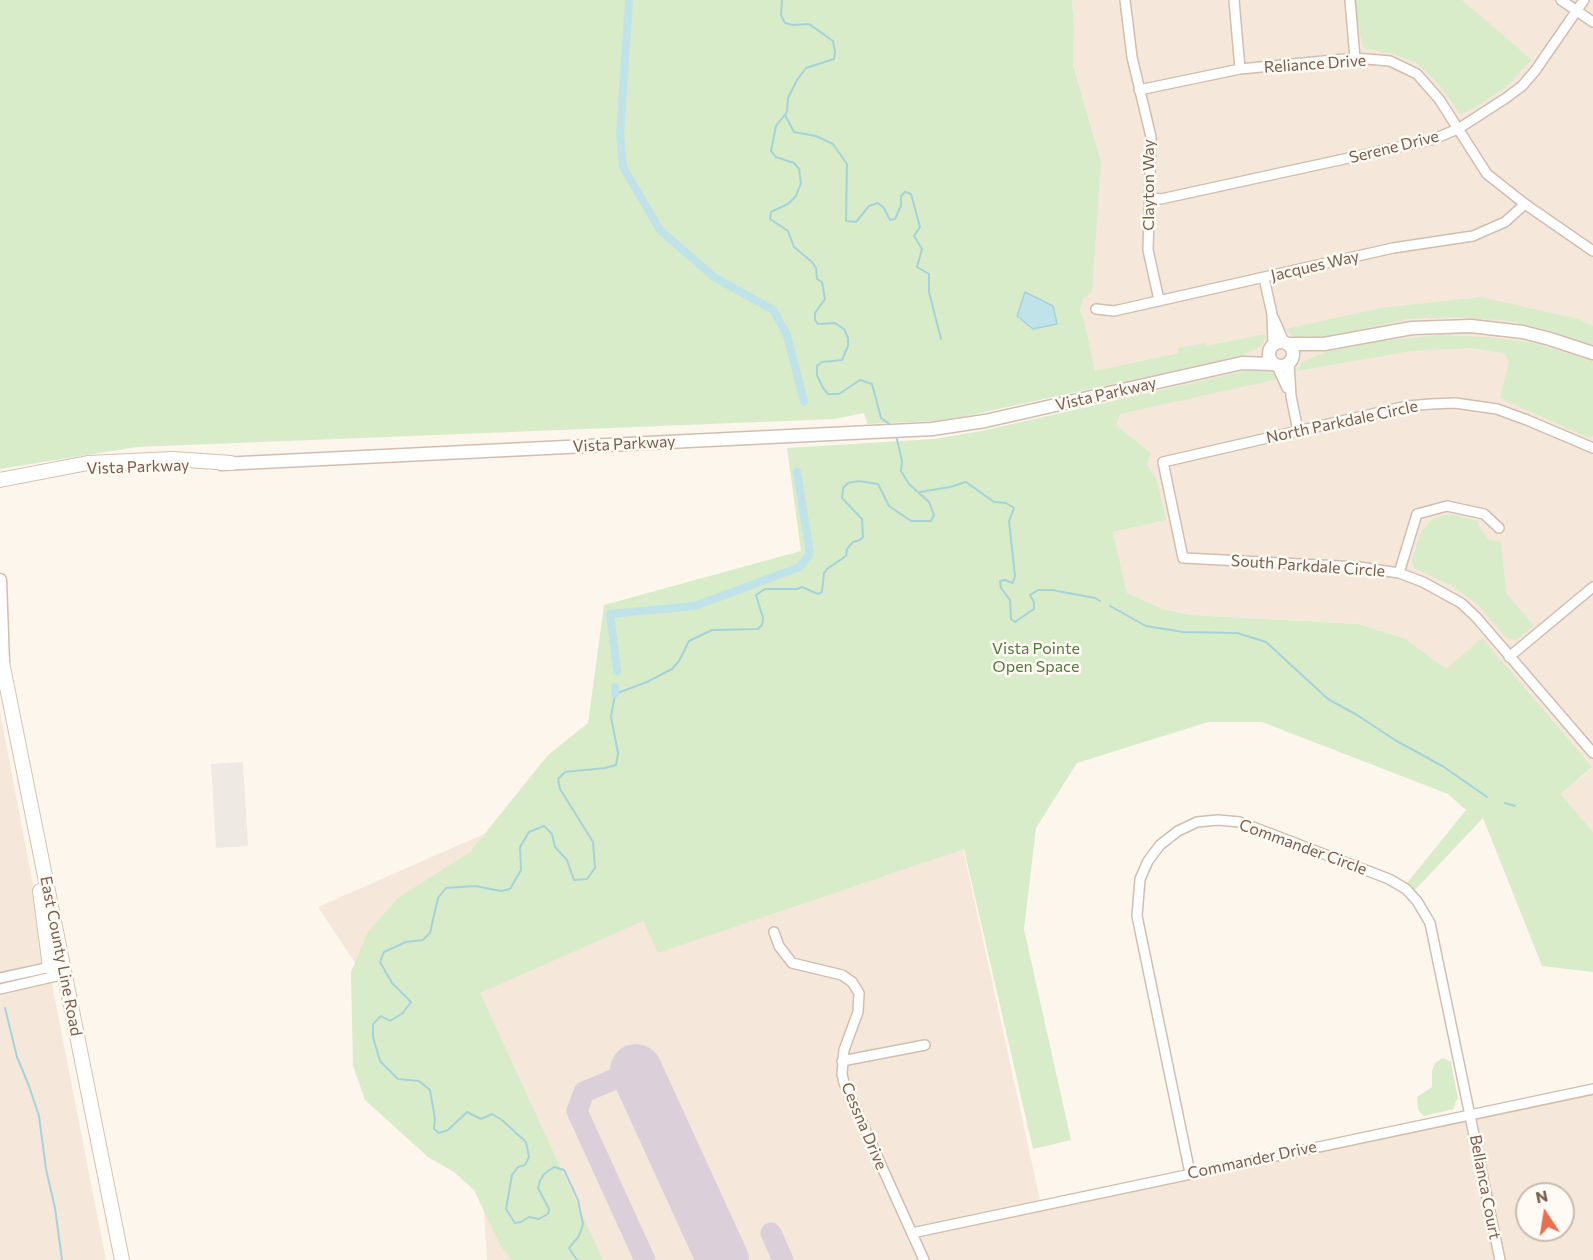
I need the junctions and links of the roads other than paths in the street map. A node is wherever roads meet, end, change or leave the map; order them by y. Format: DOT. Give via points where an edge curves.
graph roads {
  1 [pos="1125,0"];
  2 [pos="1234,0"];
  3 [pos="1350,0"];
  4 [pos="1561,0"];
  5 [pos="1584,0"];
  6 [pos="1577,10"];
  7 [pos="1593,22"];
  8 [pos="1355,58"];
  9 [pos="1240,69"];
  10 [pos="1139,90"];
  11 [pos="1458,129"];
  12 [pos="1151,198"];
  13 [pos="1525,204"];
  14 [pos="1593,251"];
  15 [pos="1264,278"];
  16 [pos="1159,300"];
  17 [pos="1096,309"];
  18 [pos="1324,344"];
  19 [pos="1278,345"];
  20 [pos="1593,353"];
  21 [pos="1242,363"];
  22 [pos="1283,363"];
  23 [pos="1298,431"];
  24 [pos="1593,448"];
  25 [pos="231,463"];
  26 [pos="0,480"];
  27 [pos="0,487"];
  28 [pos="1172,503"];
  29 [pos="1499,528"];
  30 [pos="1399,573"];
  31 [pos="0,580"];
  32 [pos="1593,587"];
  33 [pos="0,652"];
  34 [pos="1509,657"];
  35 [pos="0,658"];
  36 [pos="4,673"];
  37 [pos="1593,752"];
  38 [pos="774,932"];
  39 [pos="59,969"];
  40 [pos="0,978"];
  41 [pos="0,989"];
  42 [pos="925,1045"];
  43 [pos="842,1061"];
  44 [pos="1593,1089"];
  45 [pos="1471,1114"];
  46 [pos="1190,1173"];
  47 [pos="912,1233"];
  48 [pos="122,1260"];
  49 [pos="924,1260"];
  50 [pos="1500,1260"];
  1 -- 10 [label="street, Clayton Way"];
  2 -- 9 [label="street"];
  3 -- 8 [label="street"];
  4 -- 6 [label="street"];
  5 -- 6 [label="street, Serene Drive"];
  6 -- 7 [label="street"];
  6 -- 11 [label="street, Serene Drive" via="1522,86"];
  8 -- 9 [label="street, Reliance Drive"];
  8 -- 11 [label="street, Reliance Drive" via="1390,61 1417,74"];
  9 -- 10 [label="street, Reliance Drive"];
  10 -- 12 [label="street, Clayton Way" via="1151,137"];
  11 -- 12 [label="street, Serene Drive" via="1420,143"];
  11 -- 13 [label="street, Reliance Drive" via="1487,174"];
  12 -- 16 [label="street, Clayton Way" via="1148,250"];
  13 -- 14 [label="street, Reliance Drive"];
  13 -- 15 [label="street, Jacques Way" via="1505,222 1473,236 1393,248"];
  15 -- 16 [label="street, Jacques Way"];
  15 -- 19 [label="street"];
  16 -- 17 [label="street, Jacques Way" via="1113,311"];
  18 -- 19 [label="street, Vista Parkway"];
  18 -- 20 [label="street, Vista Parkway" via="1412,328 1471,326 1523,333"];
  18 -- 22 [label="street, Vista Parkway"];
  19 -- 21 [label="street, Vista Parkway"];
  19 -- 22 [label="street" via="1269,358"];
  19 -- 22 [label="street" via="1293,350"];
  21 -- 22 [label="street, Vista Parkway"];
  21 -- 25 [label="street, Vista Parkway" via="985,421 932,429"];
  22 -- 23 [label="street"];
  23 -- 24 [label="street, North Parkdale Circle" via="1407,406 1455,403 1497,409"];
  23 -- 28 [label="street, North Parkdale Circle" via="1163,462"];
  25 -- 26 [label="main road" via="173,459 98,462"];
  25 -- 27 [label="street, Vista Parkway" via="87,469"];
  28 -- 30 [label="street, South Parkdale Circle" via="1183,558 1359,567"];
  29 -- 30 [label="street" via="1484,514 1447,506 1417,514"];
  30 -- 34 [label="street, South Parkdale Circle" via="1461,603"];
  31 -- 36 [label="street"];
  32 -- 34 [label="street"];
  33 -- 36 [label="main road, East County Line Road"];
  34 -- 37 [label="street, South Parkdale Circle"];
  35 -- 36 [label="main road"];
  36 -- 39 [label="main road, East County Line Road"];
  38 -- 43 [label="street, Cessna Drive" via="792,963 837,973 856,986 860,1004"];
  39 -- 40 [label="street"];
  39 -- 41 [label="street"];
  39 -- 48 [label="main road, East County Line Road"];
  42 -- 43 [label="street"];
  43 -- 47 [label="street, Cessna Drive" via="844,1083"];
  44 -- 45 [label="street, Commander Drive"];
  45 -- 46 [label="street, Commander Drive"];
  45 -- 46 [label="street, Commander Circle" via="1430,923 1406,889 1240,822 1197,822 1160,845 1140,879 1137,899 1137,916"];
  45 -- 50 [label="street, Bellanca Court"];
  46 -- 47 [label="street, Commander Drive"];
  47 -- 49 [label="street, Cessna Drive"];
}
